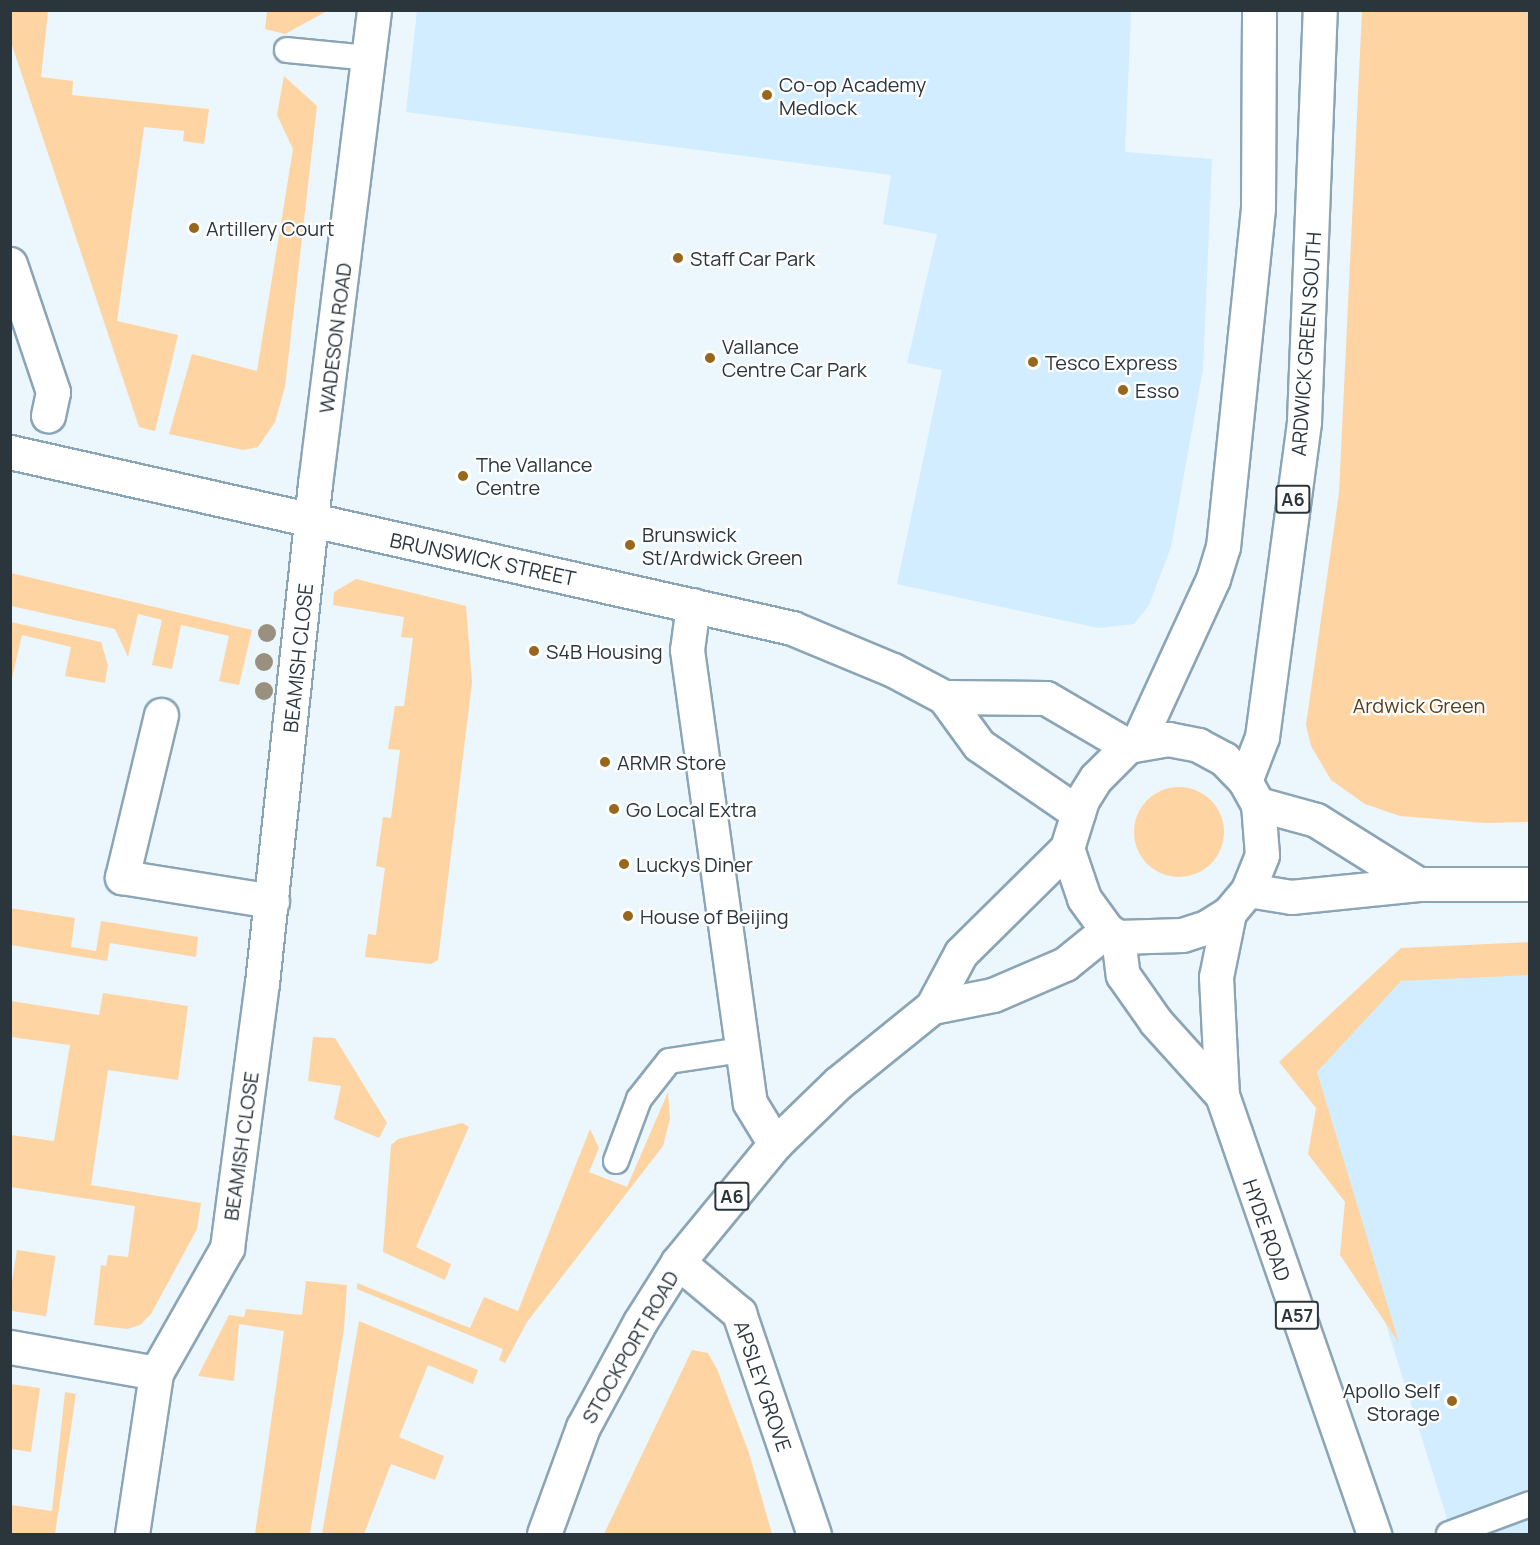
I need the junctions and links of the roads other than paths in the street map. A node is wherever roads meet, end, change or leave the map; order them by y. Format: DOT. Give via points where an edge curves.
graph roads {
  1 [pos="374,10"];
  2 [pos="1259,10"];
  3 [pos="1320,10"];
  4 [pos="287,50"];
  5 [pos="369,58"];
  6 [pos="10,264"];
  7 [pos="48,415"];
  8 [pos="10,452"];
  9 [pos="312,522"];
  10 [pos="693,605"];
  11 [pos="944,698"];
  12 [pos="161,715"];
  13 [pos="1133,744"];
  14 [pos="1252,792"];
  15 [pos="1078,813"];
  16 [pos="1067,848"];
  17 [pos="1419,884"];
  18 [pos="1530,884"];
  19 [pos="272,901"];
  20 [pos="1239,902"];
  21 [pos="1113,933"];
  22 [pos="932,1007"];
  23 [pos="742,1050"];
  24 [pos="1222,1095"];
  25 [pos="775,1144"];
  26 [pos="616,1161"];
  27 [pos="678,1262"];
  28 [pos="10,1347"];
  29 [pos="156,1373"];
  30 [pos="1530,1504"];
  31 [pos="132,1534"];
  32 [pos="544,1534"];
  33 [pos="814,1534"];
  34 [pos="1374,1534"];
  35 [pos="1449,1534"];
  1 -- 5 [label="main road, WADESON ROAD"];
  2 -- 13 [label="main road, A6" via="1258,208 1223,547 1213,579"];
  3 -- 14 [label="main road, ARDWICK GREEN SOUTH / A6" via="1304,421"];
  4 -- 5 [label="lane"];
  5 -- 9 [label="main road, WADESON ROAD"];
  6 -- 7 [label="main road" via="53,392"];
  8 -- 9 [label="main road, BRUNSWICK STREET"];
  9 -- 10 [label="main road, BRUNSWICK STREET"];
  9 -- 19 [label="main road, BEAMISH CLOSE"];
  10 -- 11 [label="main road, BRUNSWICK STREET" via="792,628 893,670"];
  10 -- 23 [label="main road" via="687,650"];
  11 -- 13 [label="main road, BRUNSWICK STREET" via="1046,698"];
  11 -- 15 [label="main road, BRUNSWICK STREET" via="979,745"];
  12 -- 19 [label="main road" via="122,877"];
  13 -- 14 [label="main road" via="1168,739 1198,745 1224,759"];
  13 -- 15 [label="main road, A6" via="1096,778"];
  14 -- 17 [label="main road" via="1316,820"];
  14 -- 20 [label="main road, A6" via="1262,855"];
  15 -- 16 [label="main road, A6"];
  16 -- 21 [label="main road" via="1084,898"];
  16 -- 22 [label="main road, STOCKPORT ROAD / A6" via="961,953"];
  17 -- 18 [label="main road"];
  17 -- 20 [label="main road"];
  19 -- 29 [label="main road, BEAMISH CLOSE" via="227,1248"];
  20 -- 21 [label="main road" via="1207,927 1182,935"];
  20 -- 24 [label="main road, HYDE ROAD / A57" via="1216,977"];
  21 -- 22 [label="main road, STOCKPORT ROAD / A6" via="1055,969 993,995"];
  21 -- 24 [label="main road, HYDE ROAD / A57" via="1123,975 1156,1022"];
  22 -- 25 [label="main road, STOCKPORT ROAD / A6" via="838,1083"];
  23 -- 25 [label="main road" via="750,1103"];
  23 -- 26 [label="lane" via="669,1061 639,1099"];
  24 -- 34 [label="main road, HYDE ROAD / A57"];
  25 -- 27 [label="main road, STOCKPORT ROAD / A6"];
  27 -- 32 [label="main road, STOCKPORT ROAD / A6" via="583,1427"];
  27 -- 33 [label="main road, APSLEY GROVE" via="739,1313"];
  28 -- 29 [label="main road"];
  29 -- 31 [label="main road, BEAMISH CLOSE"];
  30 -- 35 [label="lane"];
}
